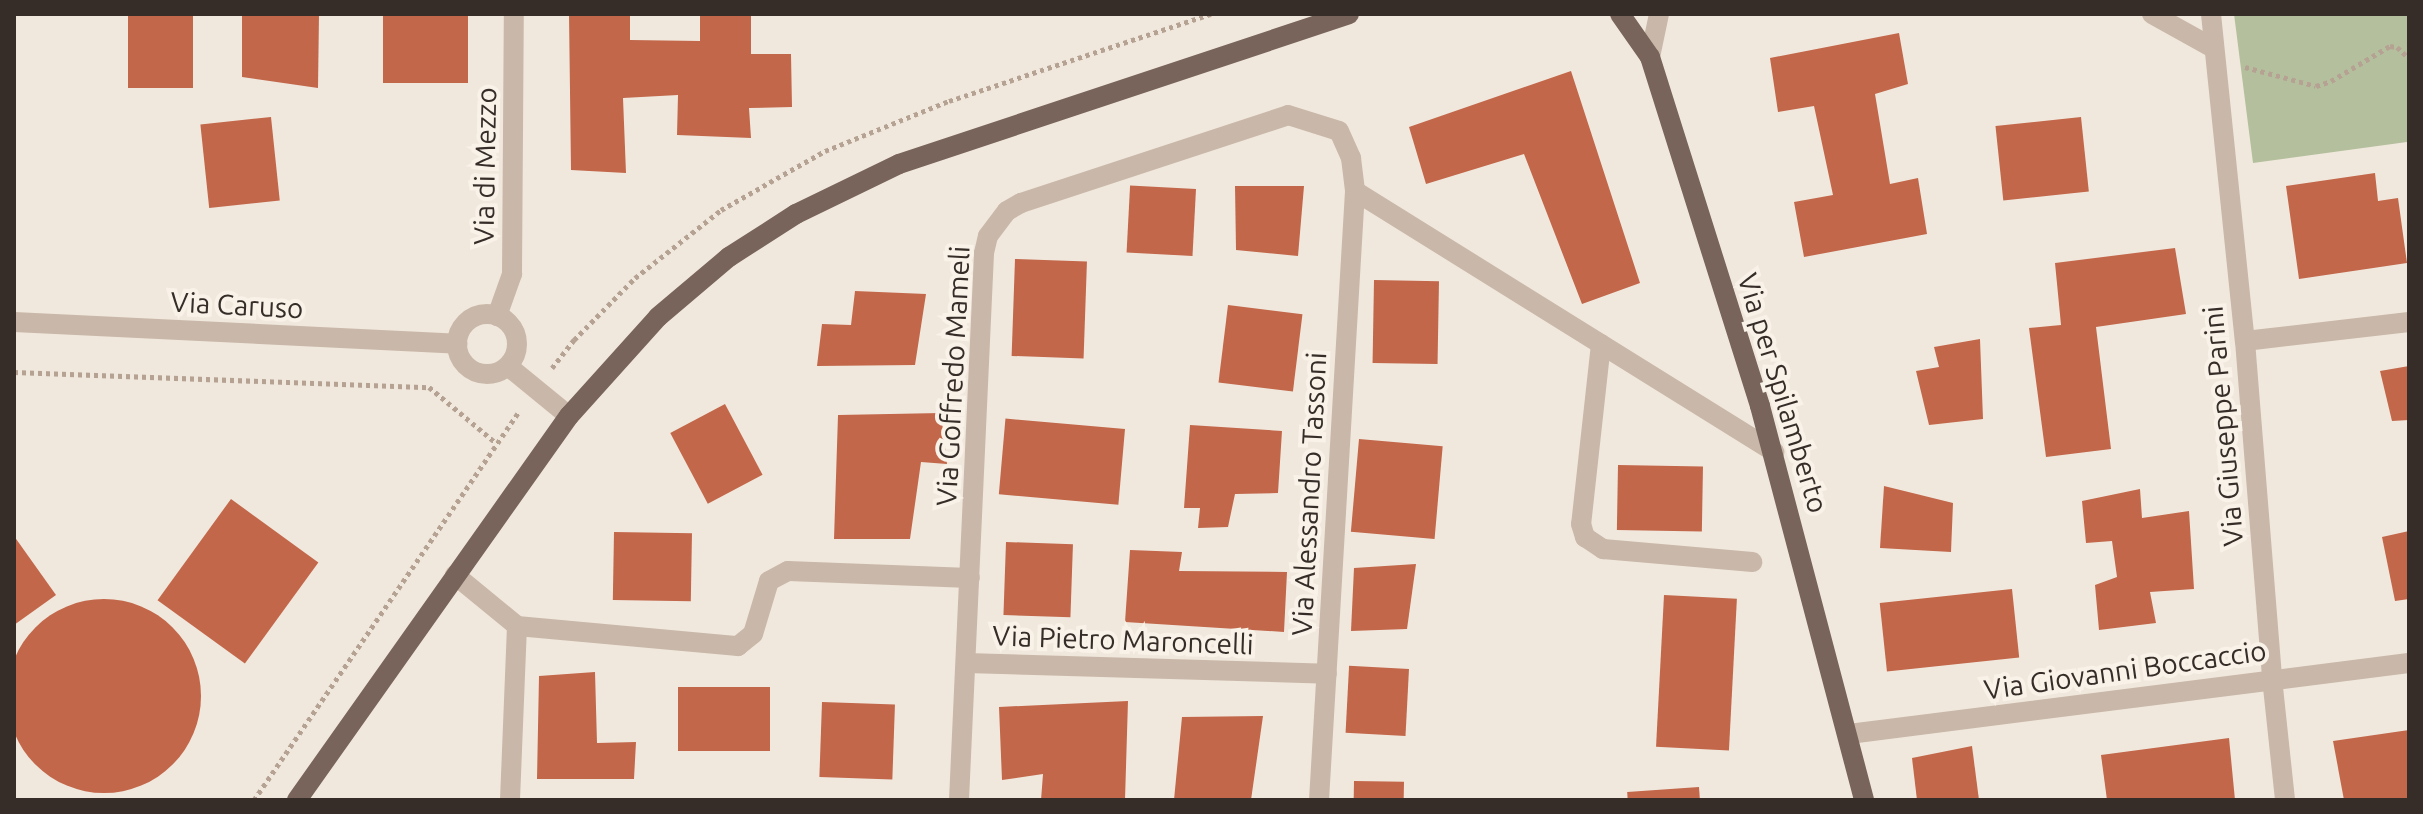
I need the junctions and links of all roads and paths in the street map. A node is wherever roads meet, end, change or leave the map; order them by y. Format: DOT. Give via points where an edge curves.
graph roads {
  1 [pos="514,14"];
  2 [pos="1349,14"];
  3 [pos="1620,14"];
  4 [pos="1659,14"];
  5 [pos="2152,14"];
  6 [pos="2211,14"];
  7 [pos="2213,48"];
  8 [pos="1650,57"];
  9 [pos="2409,58"];
  10 [pos="1288,115"];
  11 [pos="1355,191"];
  12 [pos="497,316"];
  13 [pos="14,322"];
  14 [pos="2409,322"];
  15 [pos="2245,341"];
  16 [pos="457,344"];
  17 [pos="1601,344"];
  18 [pos="509,367"];
  19 [pos="14,372"];
  20 [pos="569,416"];
  21 [pos="495,442"];
  22 [pos="1774,452"];
  23 [pos="1752,562"];
  24 [pos="455,575"];
  25 [pos="970,578"];
  26 [pos="517,626"];
  27 [pos="966,663"];
  28 [pos="2409,663"];
  29 [pos="1327,674"];
  30 [pos="2272,678"];
  31 [pos="1849,734"];
  32 [pos="297,800"];
  33 [pos="510,800"];
  34 [pos="959,800"];
  35 [pos="1319,800"];
  36 [pos="1864,800"];
  37 [pos="2285,800"];
  1 -- 12 [label="street, Via di Mezzo" via="512,274"];
  2 -- 20 [label="main road" via="899,164 842,189 729,257 658,317"];
  3 -- 8 [label="main road, Via per Spilamberto"];
  4 -- 8 [label="street"];
  5 -- 7 [label="street"];
  6 -- 7 [label="street, Via Giuseppe Parini"];
  7 -- 9 [label="path" via="2247,68 2316,86 2390,46"];
  7 -- 15 [label="street, Via Giuseppe Parini"];
  8 -- 22 [label="main road, Via per Spilamberto"];
  10 -- 11 [label="street, Via Alessandro Tassoni" via="1339,131 1351,158"];
  10 -- 25 [label="street, Via Goffredo Mameli" via="1021,203 995,223 984,253"];
  11 -- 17 [label="street"];
  11 -- 29 [label="street, Via Alessandro Tassoni"];
  12 -- 16 [label="street" via="470,320"];
  12 -- 18 [label="street" via="517,338"];
  13 -- 16 [label="street, Via Caruso"];
  14 -- 15 [label="street"];
  15 -- 30 [label="street, Via Giuseppe Parini"];
  16 -- 18 [label="street" via="462,361 475,372 493,375"];
  17 -- 22 [label="street"];
  17 -- 23 [label="street" via="1581,524 1585,537 1603,549"];
  18 -- 20 [label="street"];
  19 -- 21 [label="path" via="429,387"];
  20 -- 24 [label="main road"];
  22 -- 31 [label="main road, Via per Spilamberto"];
  24 -- 26 [label="street"];
  24 -- 32 [label="main road"];
  25 -- 26 [label="street" via="788,571 769,581 753,634 738,646"];
  25 -- 27 [label="street, Via Goffredo Mameli"];
  26 -- 33 [label="street"];
  27 -- 29 [label="street, Via Pietro Maroncelli"];
  27 -- 34 [label="street, Via Goffredo Mameli"];
  28 -- 30 [label="street, Via Giovanni Boccaccio"];
  29 -- 35 [label="street, Via Alessandro Tassoni"];
  30 -- 31 [label="street, Via Giovanni Boccaccio"];
  30 -- 37 [label="street, Via Giuseppe Parini"];
  31 -- 36 [label="main road, Via per Spilamberto"];
}
